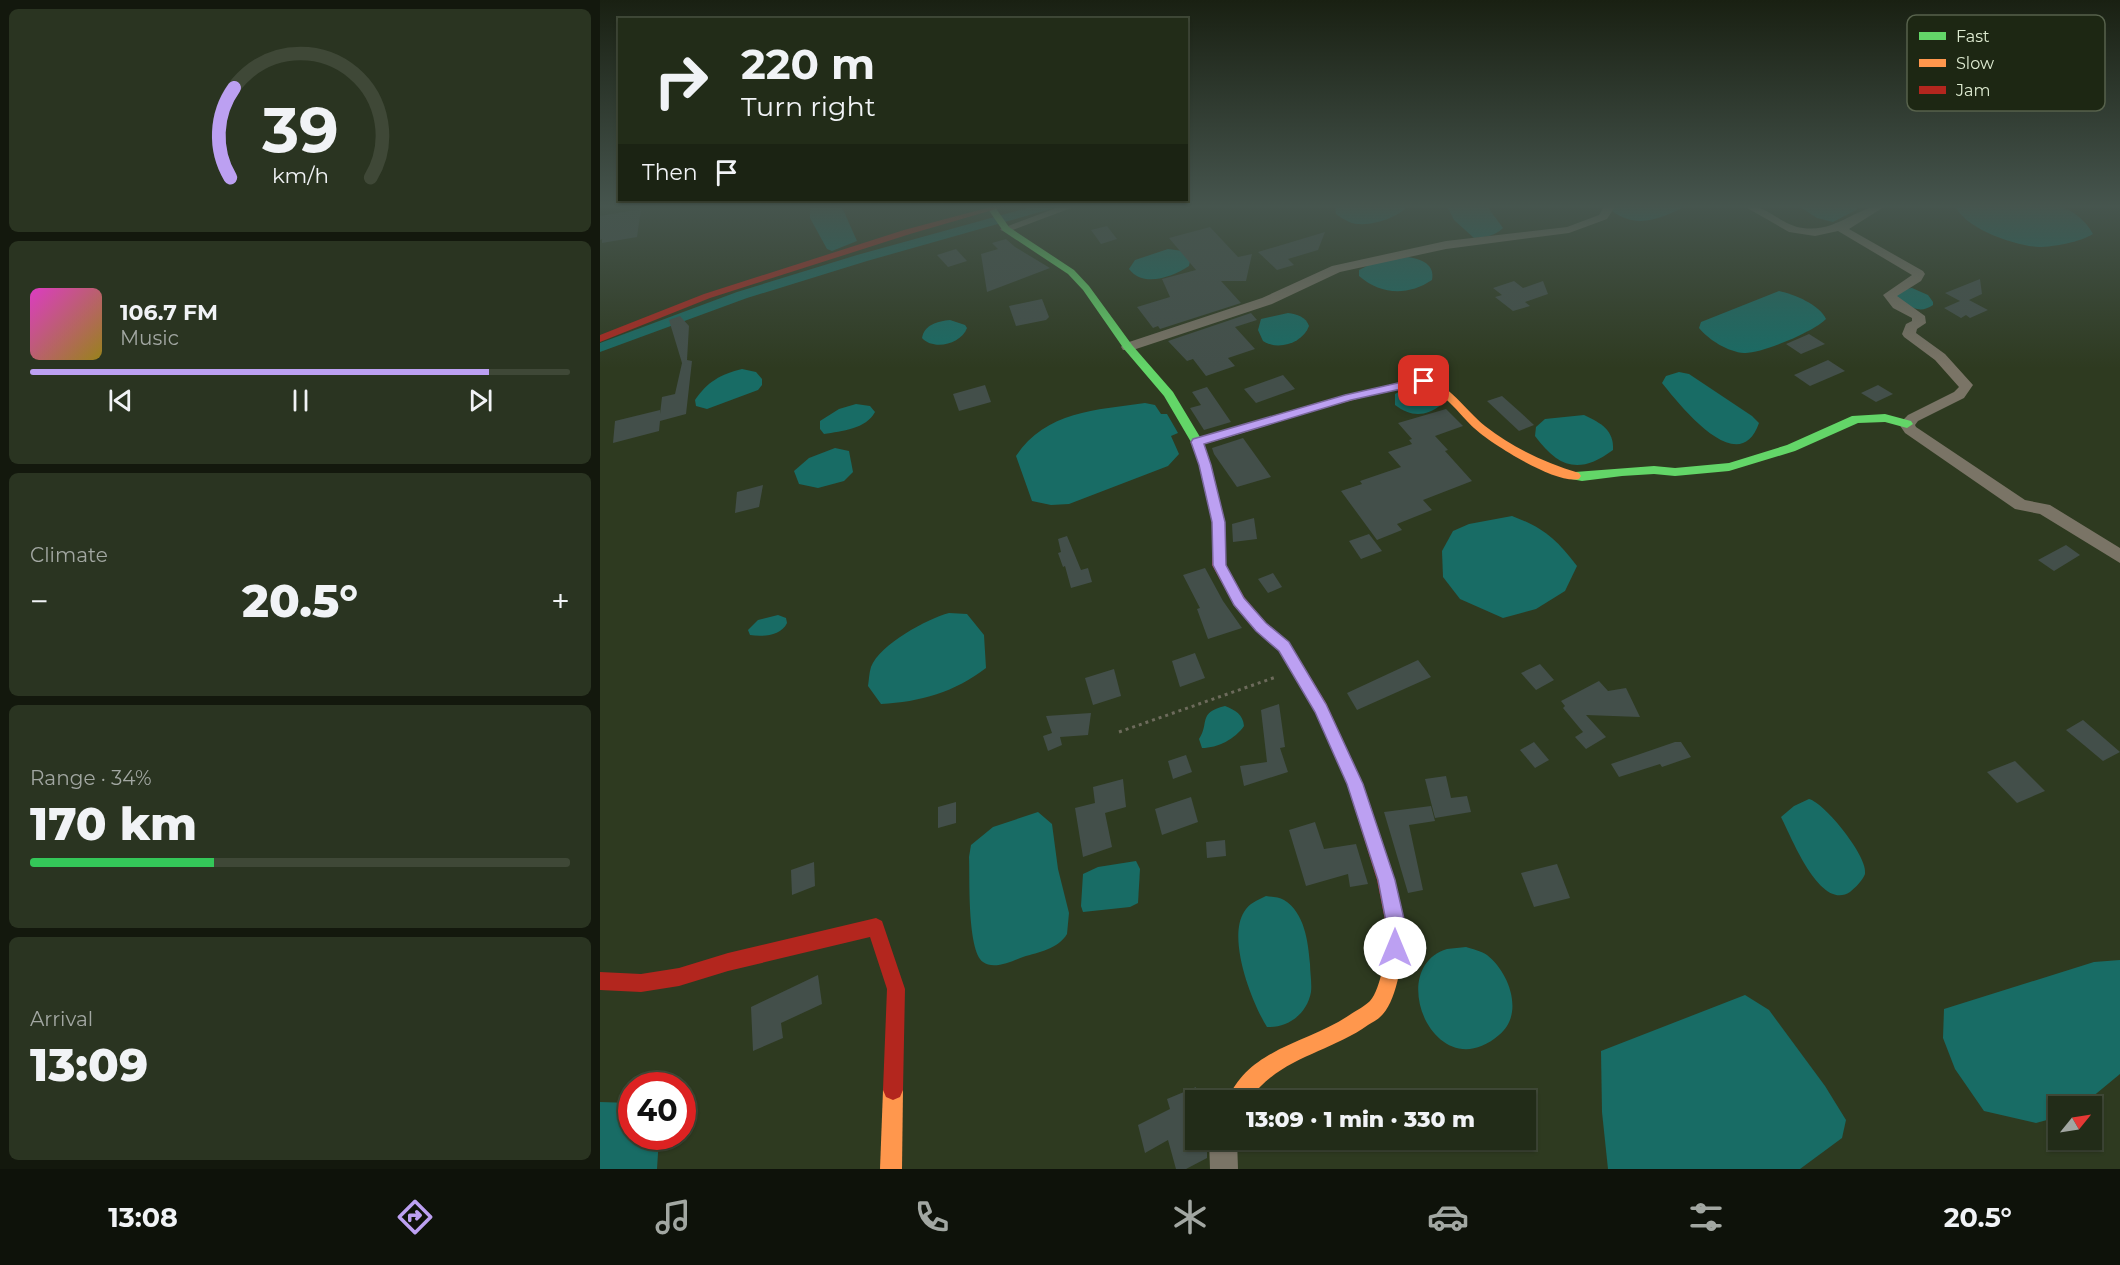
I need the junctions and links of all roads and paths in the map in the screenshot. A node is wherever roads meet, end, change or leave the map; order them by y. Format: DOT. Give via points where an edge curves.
graph roads {
  1 [pos="821,260"];
  2 [pos="1054,260"];
  3 [pos="1379,260"];
  4 [pos="1895,260"];
  5 [pos="601,337"];
  6 [pos="1128,347"];
  7 [pos="1907,424"];
  8 [pos="1197,442"];
  9 [pos="2120,556"];
  10 [pos="1298,670"];
  11 [pos="1119,732"];
  12 [pos="600,981"];
  13 [pos="1244,1090"];
  14 [pos="1223,1150"];
  15 [pos="891,1169"];
  16 [pos="1224,1169"];
  1 -- 5 [label="street" via="707,296"];
  2 -- 6 [label="street" via="1086,288"];
  3 -- 6 [label="street" via="1336,269 1267,301"];
  4 -- 7 [label="street" via="1919,273 1889,296 1918,316 1919,323 1911,327 1910,334 1940,357 1966,385 1959,395"];
  6 -- 8 [label="street" via="1169,394"];
  7 -- 8 [label="street" via="1878,417 1856,419 1791,448 1729,466 1582,477 1558,472 1516,453 1480,428 1439,387 1424,381 1349,397"];
  7 -- 9 [label="street" via="1910,430 2021,505 2044,509"];
  8 -- 10 [label="street" via="1218,522 1219,565 1239,602 1284,646"];
  10 -- 11 [label="path"];
  10 -- 13 [label="street" via="1321,708 1355,784 1386,880 1397,932 1389,980 1377,1007 1346,1029 1271,1063"];
  12 -- 15 [label="street" via="641,983 679,977 876,927 896,989"];
  14 -- 16 [label="street"];
}
